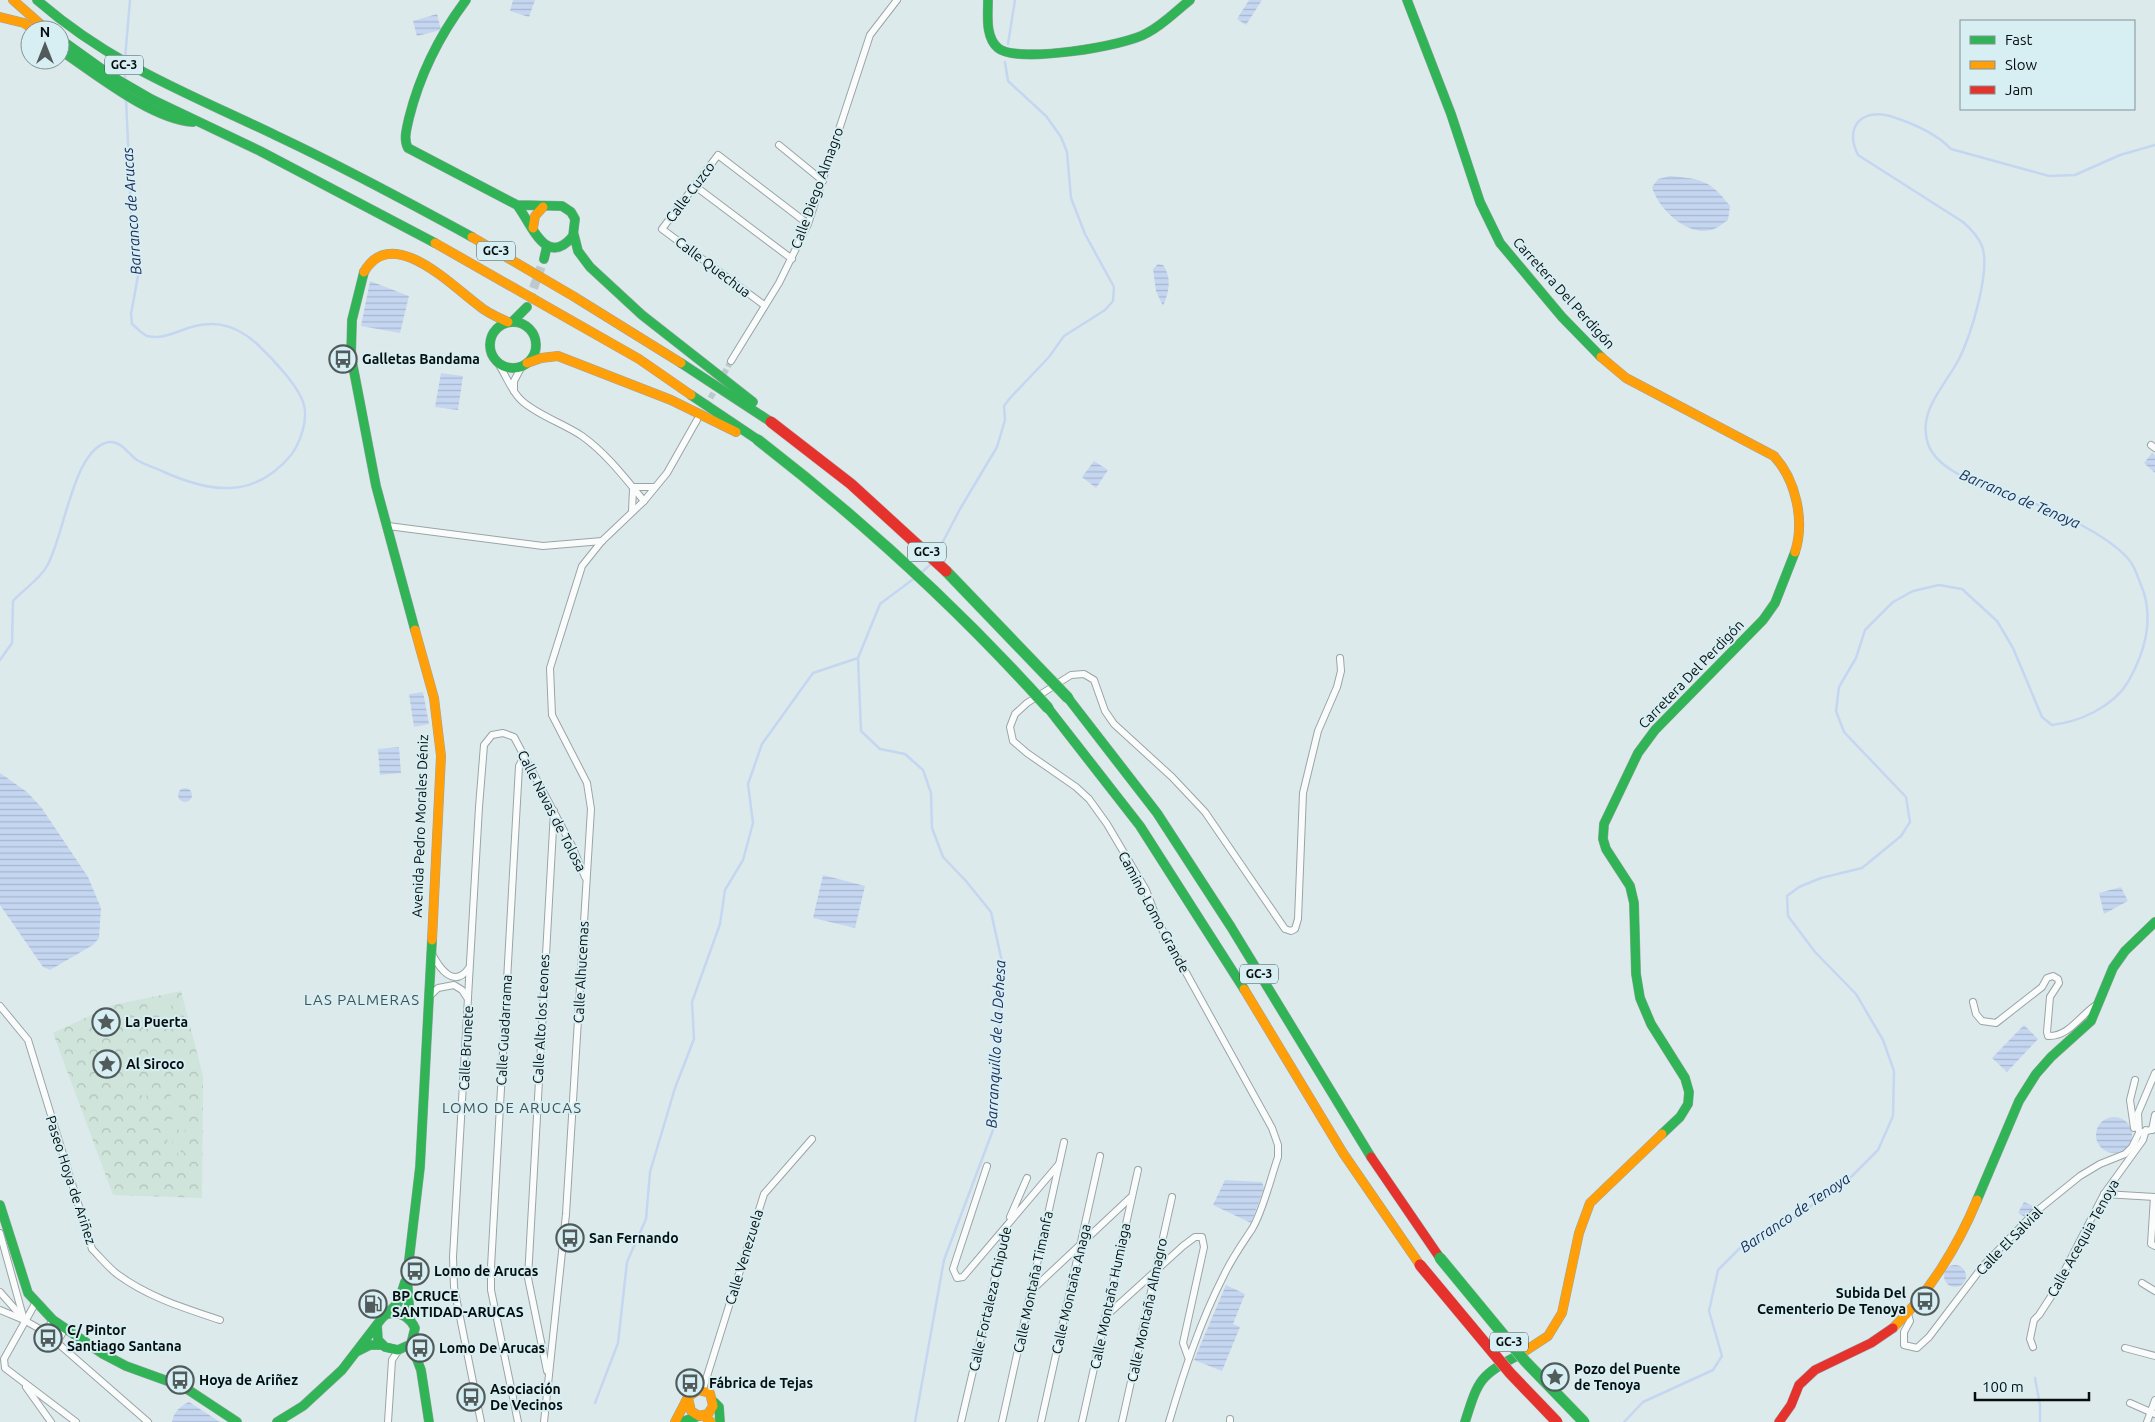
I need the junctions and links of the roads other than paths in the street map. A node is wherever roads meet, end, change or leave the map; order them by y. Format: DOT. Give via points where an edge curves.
graph roads {
  1 [pos="12,0"];
  2 [pos="37,0"];
  3 [pos="466,0"];
  4 [pos="897,0"];
  5 [pos="988,0"];
  6 [pos="1190,0"];
  7 [pos="1407,0"];
  8 [pos="0,17"];
  9 [pos="35,20"];
  10 [pos="20,22"];
  11 [pos="70,46"];
  12 [pos="70,57"];
  13 [pos="200,124"];
  14 [pos="779,145"];
  15 [pos="823,181"];
  16 [pos="695,186"];
  17 [pos="517,205"];
  18 [pos="543,207"];
  19 [pos="808,224"];
  20 [pos="533,228"];
  21 [pos="662,229"];
  22 [pos="574,235"];
  23 [pos="547,246"];
  24 [pos="544,259"];
  25 [pos="792,259"];
  26 [pos="764,305"];
  27 [pos="482,309"];
  28 [pos="510,322"];
  29 [pos="528,327"];
  30 [pos="492,335"];
  31 [pos="731,361"];
  32 [pos="497,362"];
  33 [pos="524,365"];
  34 [pos="514,392"];
  35 [pos="698,420"];
  36 [pos="773,420"];
  37 [pos="758,444"];
  38 [pos="633,487"];
  39 [pos="654,487"];
  40 [pos="644,500"];
  41 [pos="632,512"];
  42 [pos="388,526"];
  43 [pos="602,541"];
  44 [pos="1340,658"];
  45 [pos="492,735"];
  46 [pos="524,757"];
  47 [pos="554,811"];
  48 [pos="586,880"];
  49 [pos="2155,922"];
  50 [pos="431,952"];
  51 [pos="470,966"];
  52 [pos="429,997"];
  53 [pos="468,1000"];
  54 [pos="1973,1002"];
  55 [pos="2100,1002"];
  56 [pos="0,1006"];
  57 [pos="2155,1074"];
  58 [pos="2134,1080"];
  59 [pos="2155,1115"];
  60 [pos="2151,1130"];
  61 [pos="2138,1136"];
  62 [pos="812,1139"];
  63 [pos="1064,1142"];
  64 [pos="1100,1156"];
  65 [pos="1059,1163"];
  66 [pos="987,1166"];
  67 [pos="1138,1170"];
  68 [pos="1027,1178"];
  69 [pos="2104,1194"];
  70 [pos="1131,1197"];
  71 [pos="1172,1197"];
  72 [pos="2154,1197"];
  73 [pos="0,1205"];
  74 [pos="1007,1224"];
  75 [pos="0,1234"];
  76 [pos="1082,1242"];
  77 [pos="2153,1245"];
  78 [pos="1156,1272"];
  79 [pos="407,1277"];
  80 [pos="2142,1283"];
  81 [pos="1031,1291"];
  82 [pos="2155,1291"];
  83 [pos="0,1292"];
  84 [pos="36,1302"];
  85 [pos="0,1310"];
  86 [pos="1908,1314"];
  87 [pos="1106,1317"];
  88 [pos="410,1318"];
  89 [pos="24,1320"];
  90 [pos="53,1320"];
  91 [pos="220,1320"];
  92 [pos="380,1320"];
  93 [pos="65,1330"];
  94 [pos="45,1332"];
  95 [pos="57,1342"];
  96 [pos="2032,1347"];
  97 [pos="2125,1348"];
  98 [pos="395,1350"];
  99 [pos="356,1352"];
  100 [pos="2155,1356"];
  101 [pos="1188,1357"];
  102 [pos="547,1375"];
  103 [pos="22,1382"];
  104 [pos="702,1389"];
  105 [pos="688,1398"];
  106 [pos="2155,1400"];
  107 [pos="714,1402"];
  108 [pos="2130,1403"];
  109 [pos="2153,1413"];
  110 [pos="704,1418"];
  111 [pos="51,1422"];
  112 [pos="76,1422"];
  113 [pos="148,1422"];
  114 [pos="237,1422"];
  115 [pos="277,1422"];
  116 [pos="388,1422"];
  117 [pos="429,1422"];
  118 [pos="481,1422"];
  119 [pos="518,1422"];
  120 [pos="544,1422"];
  121 [pos="675,1422"];
  122 [pos="681,1422"];
  123 [pos="720,1422"];
  124 [pos="961,1422"];
  125 [pos="1002,1422"];
  126 [pos="1041,1422"];
  127 [pos="1082,1422"];
  128 [pos="1122,1422"];
  129 [pos="1169,1422"];
  130 [pos="1465,1422"];
  131 [pos="1557,1422"];
  132 [pos="1584,1422"];
  133 [pos="1779,1422"];
  134 [pos="2147,1422"];
  1 -- 9 [label="main road"];
  2 -- 36 [label="main road, GC-3" via="76,34 114,59 373,184 542,277 668,352"];
  3 -- 17 [label="main road" via="429,59 414,97 405,142 408,148"];
  4 -- 15 [label="street, Calle Diego Almagro" via="870,34"];
  5 -- 6 [label="main road" via="988,33 994,45 1018,56 1033,56 1129,41 1148,33"];
  7 -- 130 [label="main road, Carretera Del Perdigón" via="1451,114 1480,202 1508,255 1610,366 1626,378 1774,456 1791,482 1800,528 1798,542 1775,603 1763,620 1655,730 1638,753 1604,824 1602,839 1606,850 1630,886 1634,904 1640,998 1650,1024 1685,1078 1688,1104 1680,1117 1590,1203 1582,1218 1565,1302 1556,1327 1543,1342 1484,1376 1476,1388"];
  8 -- 10 [label="main road"];
  11 -- 13 [label="main road, GC-3" via="112,77"];
  12 -- 13 [label="main road" via="145,106 177,121"];
  13 -- 37 [label="main road, GC-3" via="260,151 480,267 639,359"];
  14 -- 15 [label="street"];
  15 -- 19 [label="street, Calle Diego Almagro"];
  16 -- 19 [label="street, Calle Cuzco" via="718,155"];
  16 -- 21 [label="street, Calle Cuzco"];
  16 -- 25 [label="street"];
  17 -- 18 [label="main road"];
  17 -- 20 [label="main road"];
  18 -- 20 [label="main road" via="535,216"];
  18 -- 22 [label="main road" via="557,204 569,210 576,222"];
  19 -- 25 [label="street, Calle Diego Almagro"];
  20 -- 23 [label="main road" via="537,239"];
  21 -- 26 [label="street, Calle Quechua"];
  22 -- 23 [label="main road" via="560,247"];
  22 -- 36 [label="main road" via="578,251 590,267 642,314"];
  23 -- 24 [label="main road"];
  25 -- 26 [label="street, Calle Diego Almagro"];
  26 -- 31 [label="street, Calle Diego Almagro"];
  27 -- 28 [label="main road" via="497,320"];
  27 -- 30 [label="main road"];
  27 -- 42 [label="main road, Avenida Pedro Morales Déniz" via="444,278 409,256 389,253 364,268 351,321 350,356 376,486"];
  28 -- 29 [label="main road"];
  28 -- 29 [label="main road" via="527,307"];
  28 -- 30 [label="main road"];
  29 -- 33 [label="main road" via="536,346 532,358"];
  30 -- 32 [label="main road" via="490,349"];
  32 -- 33 [label="main road" via="509,367"];
  32 -- 34 [label="street"];
  33 -- 34 [label="street" via="516,372"];
  33 -- 37 [label="main road" via="540,358 558,356 698,410"];
  34 -- 38 [label="street" via="530,406 583,437"];
  35 -- 39 [label="street, Calle Alhucemas" via="667,473"];
  36 -- 132 [label="main road, GC-3, bridge" via="916,542 981,604 1068,698 1157,813 1231,926 1366,1149 1440,1258 1525,1361"];
  37 -- 131 [label="main road, GC-3, bridge" via="825,491 902,559 959,612 1048,708 1140,826 1212,937 1343,1153 1420,1265 1510,1373"];
  38 -- 39 [label="street"];
  38 -- 40 [label="street"];
  38 -- 41 [label="street"];
  39 -- 40 [label="street, Calle Alhucemas"];
  40 -- 41 [label="street, Calle Alhucemas"];
  41 -- 43 [label="street, Calle Alhucemas"];
  42 -- 43 [label="street" via="542,546"];
  42 -- 50 [label="main road, Avenida Pedro Morales Déniz" via="438,721 440,756"];
  43 -- 48 [label="street, Calle Alhucemas" via="582,566 550,668 552,715 588,782 591,809"];
  44 -- 101 [label="street, Camino Lomo Grande" via="1337,687 1318,731 1303,793 1298,920 1291,931 1285,929 1205,812 1114,724 1105,711 1094,680 1084,674 1071,675 1026,703 1015,714 1010,727 1013,741 1076,787 1089,799 1106,824 1146,890 1158,922 1257,1099 1278,1145 1278,1157 1252,1228 1223,1275"];
  45 -- 46 [label="street, Calle Navas de Tolosa" via="514,737"];
  45 -- 51 [label="street, Calle Brunete" via="484,745"];
  46 -- 47 [label="street, Calle Navas de Tolosa"];
  46 -- 119 [label="street, Calle Guadarrama" via="519,766 491,1266 491,1290"];
  47 -- 48 [label="street, Calle Navas de Tolosa"];
  47 -- 102 [label="street, Calle Alto los Leones" via="528,1278"];
  48 -- 102 [label="street, Calle Alhucemas" via="566,1214 557,1313"];
  49 -- 55 [label="main road" via="2125,951 2113,968"];
  50 -- 51 [label="street" via="439,968 448,976 465,974"];
  50 -- 52 [label="main road, Avenida Pedro Morales Déniz"];
  51 -- 53 [label="street, Calle Brunete"];
  52 -- 53 [label="street" via="438,988 454,985"];
  52 -- 79 [label="main road, Avenida Pedro Morales Déniz" via="420,1167"];
  53 -- 118 [label="street, Calle Brunete" via="453,1257 454,1279"];
  54 -- 55 [label="street" via="1982,1021 1996,1022 2053,976 2059,983 2050,997 2046,1032 2048,1036 2056,1037"];
  55 -- 86 [label="main road" via="2091,1021 2051,1057 2019,1101 1970,1217 1935,1278"];
  56 -- 91 [label="street, Paseo Hoya de Ariñez" via="28,1040 92,1249 116,1273 141,1290 165,1302"];
  57 -- 61 [label="street" via="2138,1113"];
  58 -- 61 [label="street" via="2130,1100"];
  59 -- 60 [label="street, Calle Acequia Tenoya"];
  60 -- 61 [label="street, Calle El Salvial"];
  60 -- 69 [label="street, Calle Acequia Tenoya"];
  61 -- 86 [label="street, Calle El Salvial" via="2125,1154 2080,1176 2033,1214 1983,1266 1917,1348 1904,1345 1904,1332 1910,1321"];
  62 -- 104 [label="street, Calle Venezuela" via="764,1194"];
  63 -- 65 [label="street, Calle Montaña Timanfa"];
  64 -- 76 [label="street, Calle Montaña Anaga"];
  65 -- 74 [label="street"];
  65 -- 81 [label="street, Calle Montaña Timanfa"];
  66 -- 74 [label="street" via="952,1269 957,1278 963,1277"];
  67 -- 70 [label="street, Calle Montaña Humiaga"];
  68 -- 74 [label="street, Calle Fortaleza Chipude"];
  69 -- 72 [label="street"];
  69 -- 96 [label="street, Calle Acequia Tenoya" via="2052,1295 2034,1320 2030,1339"];
  70 -- 76 [label="street"];
  70 -- 87 [label="street, Calle Montaña Humiaga"];
  71 -- 78 [label="street, Calle Montaña Almagro"];
  72 -- 77 [label="street"];
  73 -- 84 [label="main road" via="23,1281"];
  74 -- 124 [label="street, Calle Fortaleza Chipude"];
  75 -- 89 [label="street"];
  76 -- 81 [label="street"];
  76 -- 126 [label="street, Calle Montaña Anaga"];
  78 -- 87 [label="street"];
  78 -- 101 [label="street" via="1183,1246 1195,1238 1202,1238 1204,1247 1183,1343"];
  78 -- 128 [label="street, Calle Montaña Almagro"];
  79 -- 88 [label="main road"];
  79 -- 92 [label="main road" via="398,1303"];
  80 -- 82 [label="street"];
  81 -- 125 [label="street, Calle Montaña Timanfa"];
  83 -- 89 [label="street"];
  84 -- 89 [label="street"];
  84 -- 90 [label="main road"];
  85 -- 89 [label="street"];
  86 -- 133 [label="main road" via="1894,1328 1871,1342 1815,1370 1799,1385"];
  87 -- 127 [label="street, Calle Montaña Humiaga"];
  88 -- 92 [label="main road" via="395,1312"];
  88 -- 98 [label="main road" via="415,1328"];
  89 -- 94 [label="street"];
  89 -- 103 [label="street" via="4,1359 5,1368"];
  90 -- 93 [label="main road"];
  90 -- 94 [label="street"];
  92 -- 98 [label="main road" via="376,1335"];
  92 -- 99 [label="main road"];
  93 -- 95 [label="street"];
  93 -- 114 [label="main road" via="126,1366 184,1387"];
  94 -- 95 [label="street"];
  95 -- 113 [label="street"];
  97 -- 100 [label="street"];
  98 -- 99 [label="main road" via="370,1345"];
  98 -- 116 [label="street"];
  98 -- 117 [label="main road" via="418,1360"];
  99 -- 115 [label="main road" via="342,1370 303,1406"];
  101 -- 129 [label="street, Camino Lomo Grande"];
  102 -- 120 [label="street, Calle Alhucemas"];
  103 -- 111 [label="street"];
  103 -- 112 [label="street"];
  104 -- 105 [label="main road" via="694,1391"];
  104 -- 107 [label="main road"];
  105 -- 110 [label="main road" via="691,1411"];
  105 -- 121 [label="main road"];
  106 -- 109 [label="street"];
  107 -- 110 [label="main road"];
  107 -- 123 [label="main road" via="719,1407"];
  108 -- 109 [label="street"];
  109 -- 134 [label="street"];
  110 -- 122 [label="main road"];
}
